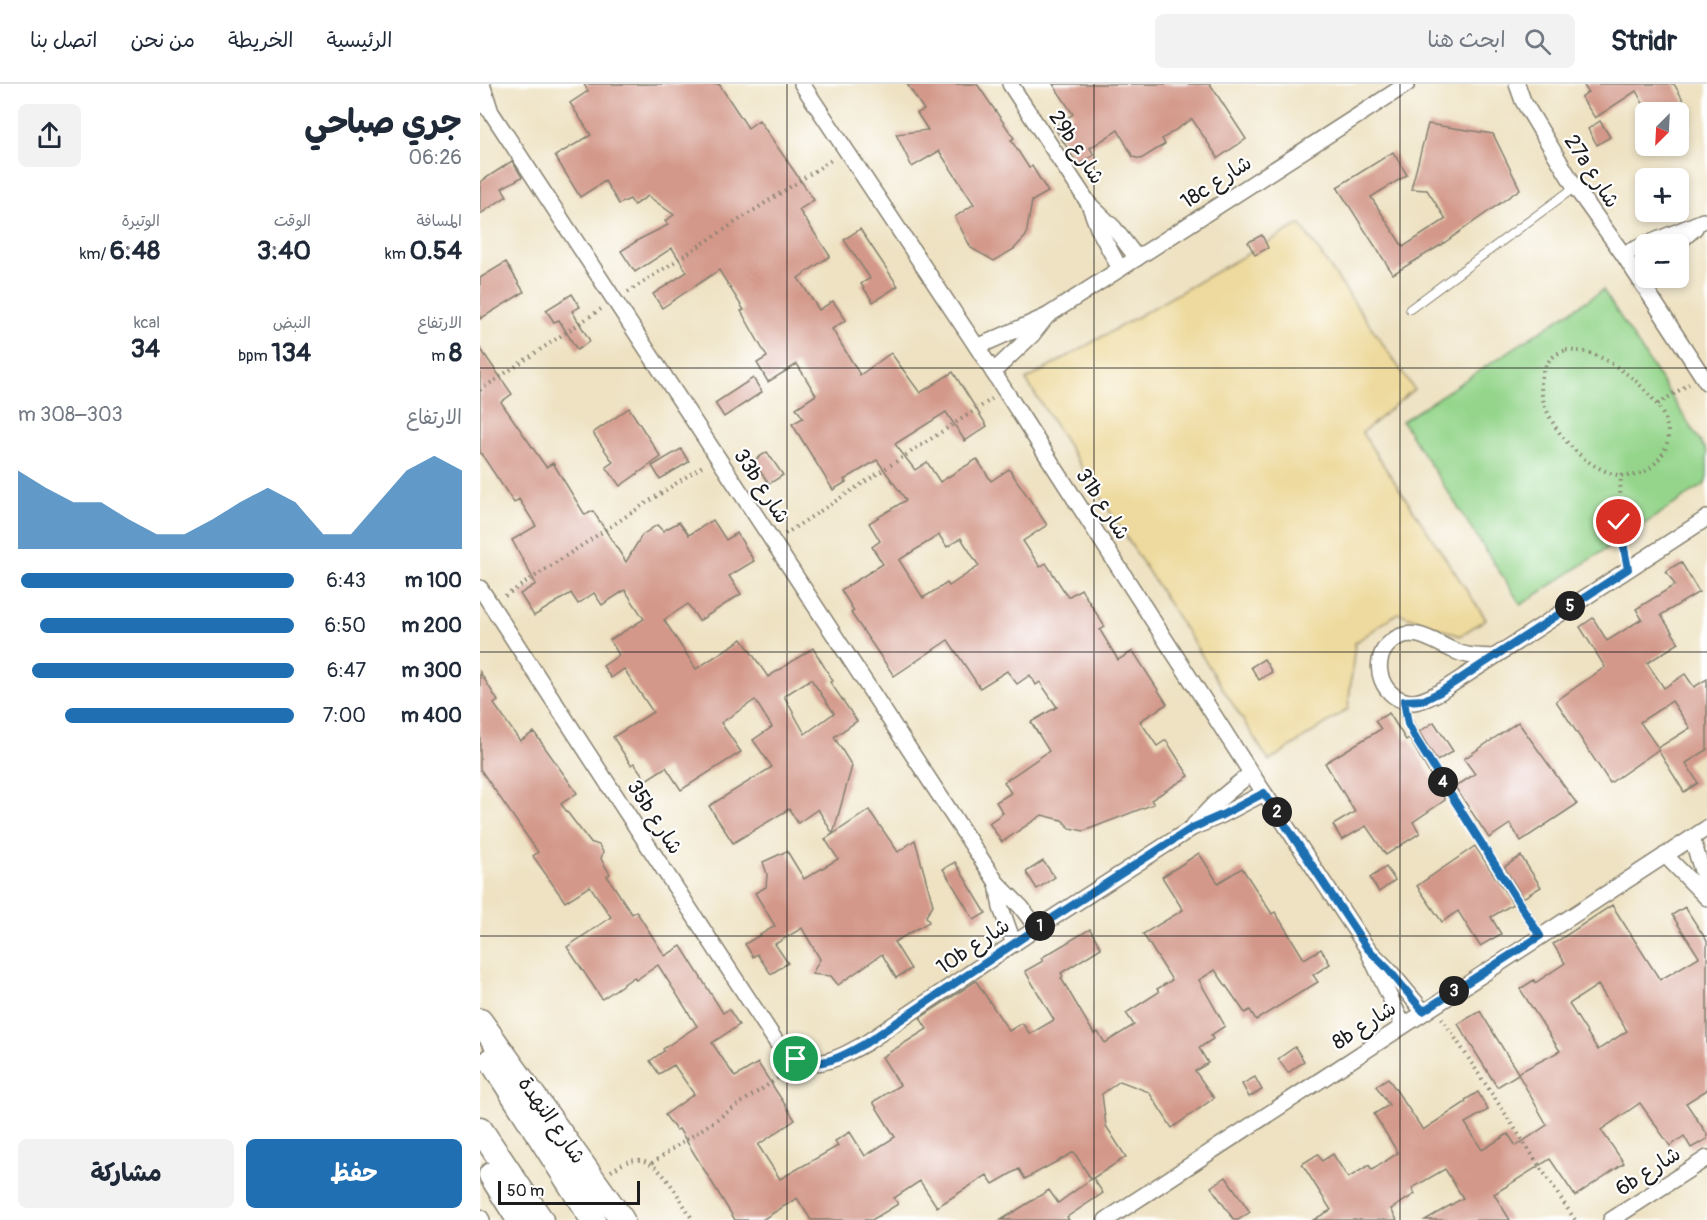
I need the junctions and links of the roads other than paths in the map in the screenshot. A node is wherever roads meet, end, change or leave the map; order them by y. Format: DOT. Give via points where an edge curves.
graph roads {
  1 [pos="482,84"];
  2 [pos="802,84"];
  3 [pos="1010,84"];
  4 [pos="1407,84"];
  5 [pos="1506,84"];
  6 [pos="1517,84"];
  7 [pos="1523,101"];
  8 [pos="486,107"];
  9 [pos="1575,187"];
  10 [pos="1089,204"];
  11 [pos="1705,220"];
  12 [pos="1689,234"];
  13 [pos="1623,254"];
  14 [pos="1137,258"];
  15 [pos="1635,267"];
  16 [pos="1120,269"];
  17 [pos="1650,288"];
  18 [pos="1410,309"];
  19 [pos="1047,316"];
  20 [pos="977,347"];
  21 [pos="993,372"];
  22 [pos="1704,379"];
  23 [pos="1707,518"];
  24 [pos="480,588"];
  25 [pos="1493,657"];
  26 [pos="1404,701"];
  27 [pos="1251,773"];
  28 [pos="1264,793"];
  29 [pos="1192,828"];
  30 [pos="1707,828"];
  31 [pos="1692,838"];
  32 [pos="1665,855"];
  33 [pos="997,883"];
  34 [pos="1707,887"];
  35 [pos="1707,898"];
  36 [pos="1037,928"];
  37 [pos="1540,936"];
  38 [pos="1014,944"];
  39 [pos="1367,948"];
  40 [pos="1428,1008"];
  41 [pos="480,1021"];
  42 [pos="1403,1025"];
  43 [pos="480,1041"];
  44 [pos="802,1062"];
  45 [pos="480,1129"];
  46 [pos="480,1158"];
  47 [pos="1707,1158"];
  48 [pos="1617,1218"];
  49 [pos="519,1220"];
  50 [pos="541,1220"];
  51 [pos="593,1220"];
  52 [pos="622,1220"];
  53 [pos="1106,1220"];
  1 -- 8 [label="street, 33b شارع"];
  2 -- 20 [label="street, 31b شارع"];
  3 -- 10 [label="street, 29b شارع"];
  4 -- 14 [label="street, 18c شارع"];
  5 -- 7 [label="street, 27a شارع"];
  6 -- 7 [label="street, 27a شارع"];
  7 -- 9 [label="street, 27a شارع"];
  8 -- 33 [label="street, 33b شارع"];
  9 -- 13 [label="street, 27a شارع"];
  9 -- 18 [label="lane"];
  10 -- 14 [label="street, 29b شارع"];
  10 -- 16 [label="street, 29b شارع"];
  11 -- 12 [label="street"];
  11 -- 13 [label="street"];
  13 -- 15 [label="street, 27a شارع"];
  14 -- 16 [label="street, 18c شارع"];
  16 -- 19 [label="street, 18c شارع"];
  17 -- 22 [label="street, 27a شارع"];
  19 -- 20 [label="street, 18c شارع"];
  19 -- 21 [label="street, 18c شارع"];
  20 -- 21 [label="street, 31b شارع"];
  21 -- 27 [label="street, 31b شارع"];
  23 -- 25 [label="street"];
  24 -- 44 [label="street, 35b شارع" via="777,1042"];
  25 -- 26 [label="street" via="1432,696"];
  25 -- 26 [label="street" via="1457,653 1418,635 1401,636 1384,649 1379,670 1386,689"];
  26 -- 37 [label="lane" via="1408,724 1417,741"];
  27 -- 28 [label="street, 31b شارع"];
  27 -- 29 [label="street, 10b شارع"];
  28 -- 29 [label="street, 10b شارع"];
  28 -- 39 [label="street, 31b شارع"];
  29 -- 36 [label="street, 10b شارع"];
  30 -- 31 [label="street, 8b شارع"];
  31 -- 32 [label="street, 8b شارع"];
  31 -- 34 [label="street"];
  32 -- 35 [label="street"];
  32 -- 37 [label="street, 8b شارع"];
  33 -- 36 [label="street, 33b شارع"];
  33 -- 38 [label="street, 33b شارع"];
  36 -- 38 [label="street, 10b شارع"];
  37 -- 40 [label="street, 8b شارع"];
  38 -- 44 [label="street, 10b شارع" via="851,1052 821,1064"];
  39 -- 40 [label="street, 31b شارع"];
  39 -- 42 [label="street, 31b شارع"];
  40 -- 42 [label="street, 8b شارع"];
  41 -- 52 [label="main road, شارع النهدة"];
  42 -- 53 [label="street, 8b شارع"];
  43 -- 51 [label="main road, شارع النهدة"];
  45 -- 50 [label="main road"];
  46 -- 49 [label="main road"];
  47 -- 48 [label="street, 6b شارع"];
}
